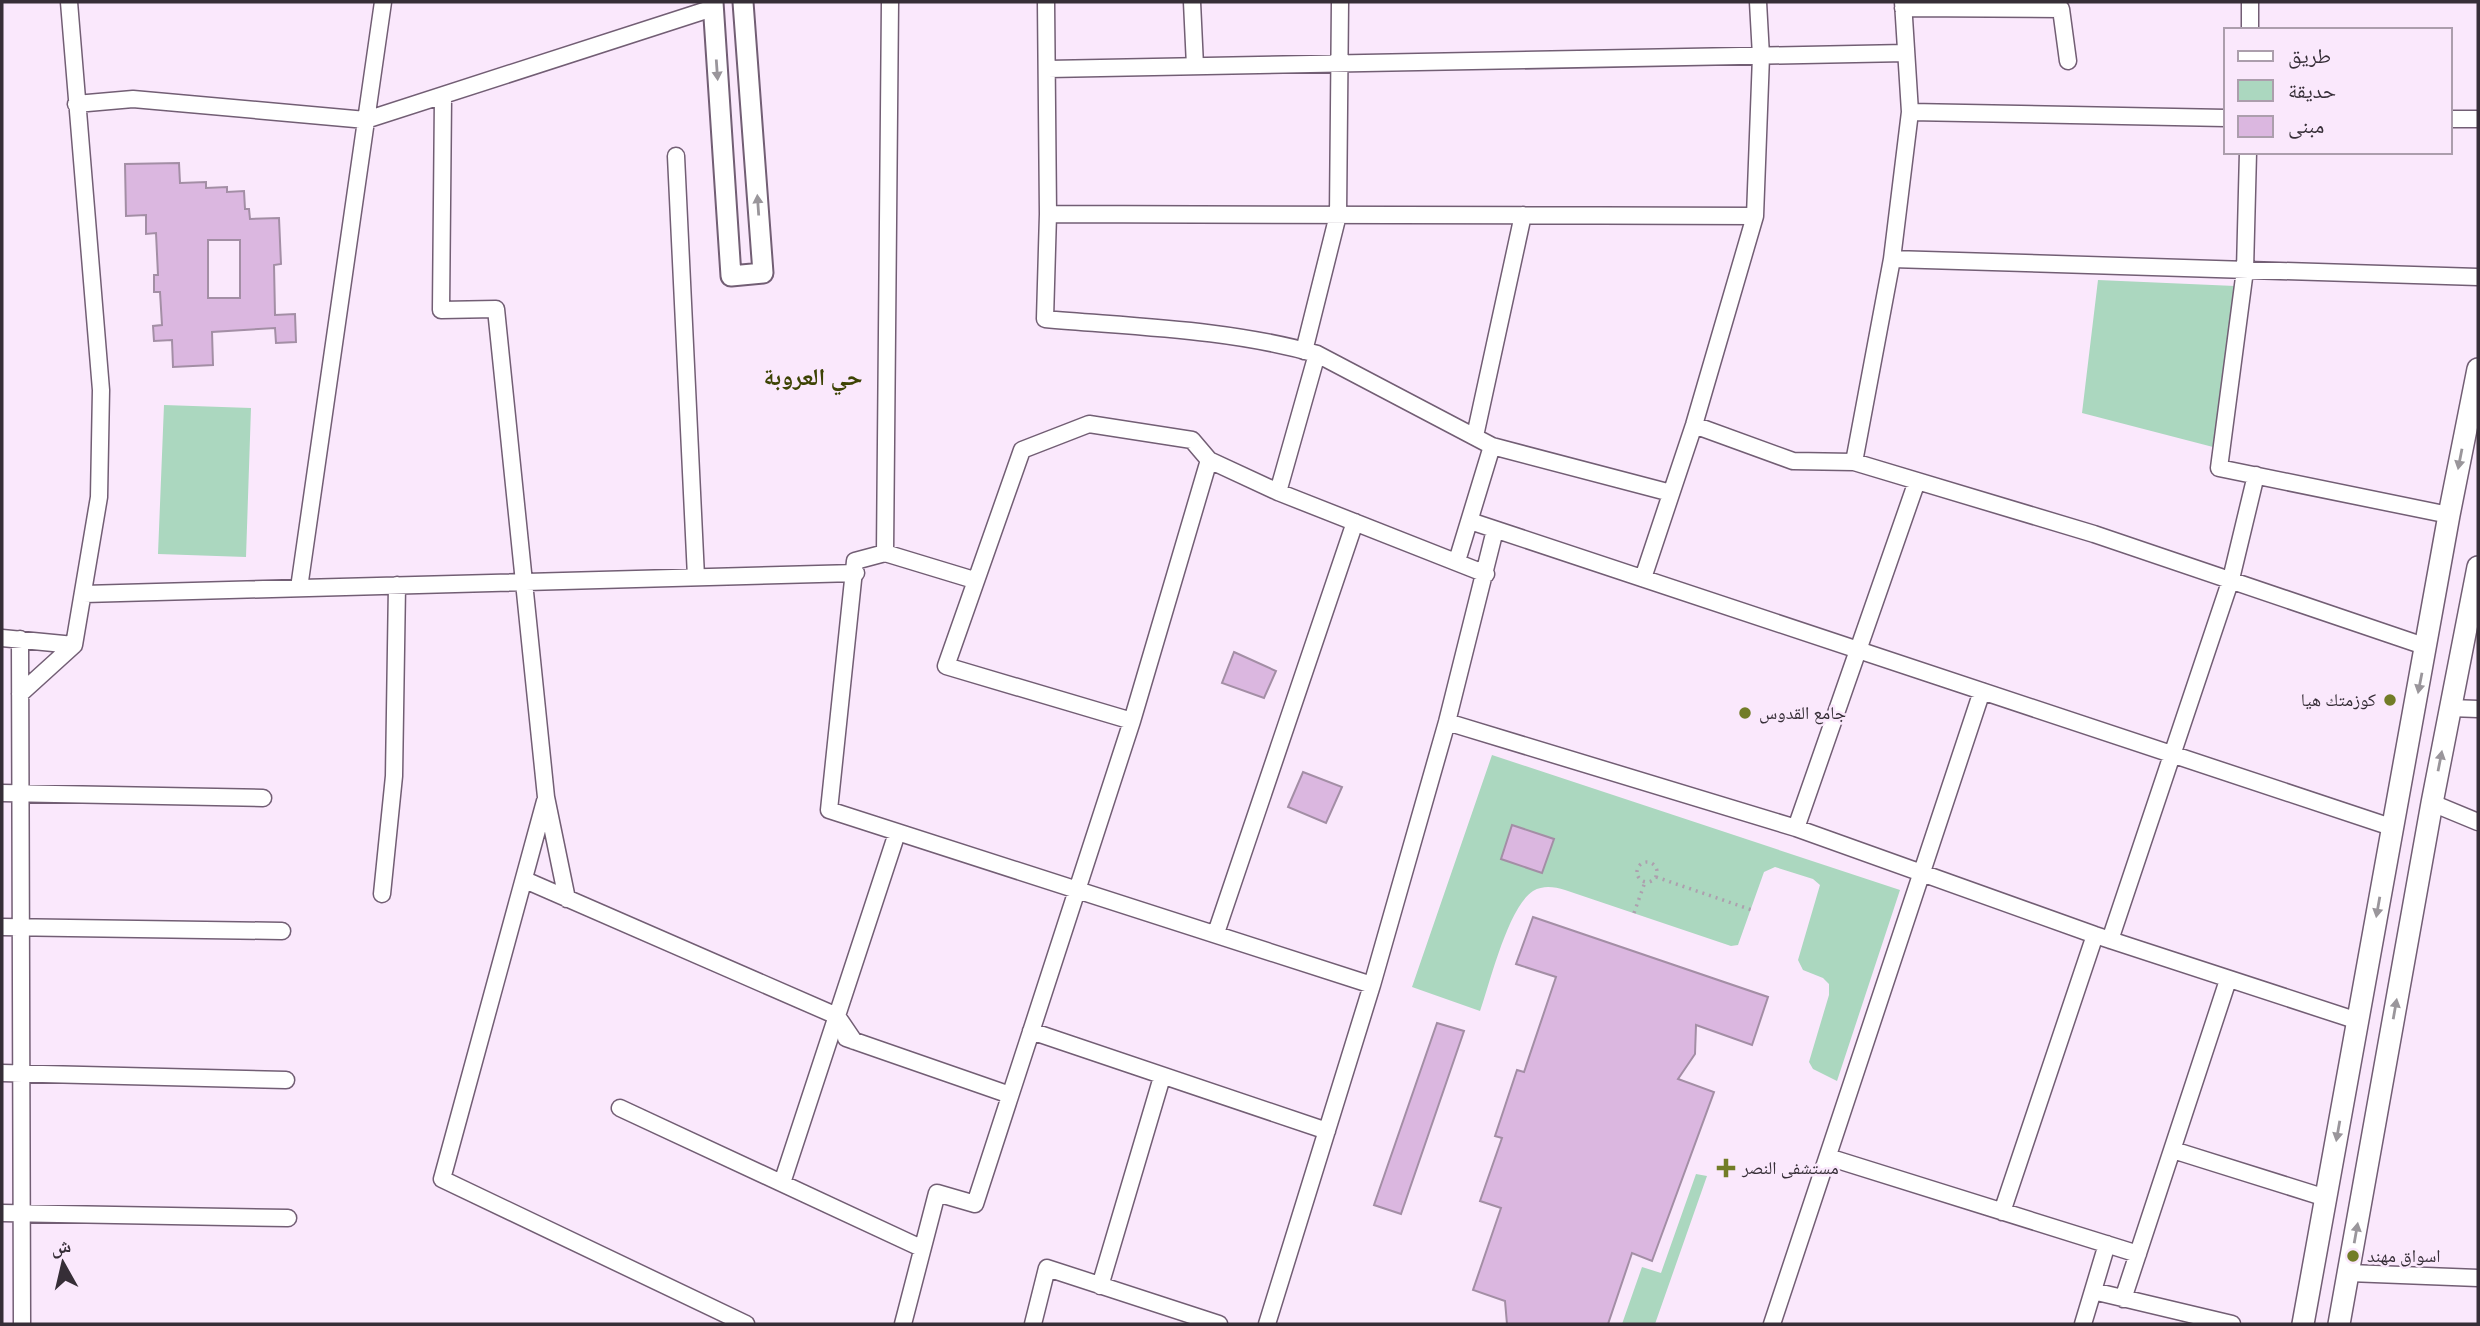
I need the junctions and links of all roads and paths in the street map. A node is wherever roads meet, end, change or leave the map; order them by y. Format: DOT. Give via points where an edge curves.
graph roads {
  1 [pos="69,2"];
  2 [pos="383,2"];
  3 [pos="743,2"];
  4 [pos="890,2"];
  5 [pos="1046,2"];
  6 [pos="1192,2"];
  7 [pos="1340,2"];
  8 [pos="1758,2"];
  9 [pos="2250,2"];
  10 [pos="713,5"];
  11 [pos="1903,5"];
  12 [pos="2061,5"];
  13 [pos="2250,28"];
  14 [pos="1906,53"];
  15 [pos="1761,56"];
  16 [pos="2068,61"];
  17 [pos="1341,64"];
  18 [pos="1195,66"];
  19 [pos="1048,69"];
  20 [pos="443,97"];
  21 [pos="76,104"];
  22 [pos="1910,111"];
  23 [pos="2224,118"];
  24 [pos="2452,119"];
  25 [pos="2478,119"];
  26 [pos="366,120"];
  27 [pos="2248,154"];
  28 [pos="676,156"];
  29 [pos="1048,214"];
  30 [pos="1338,215"];
  31 [pos="1523,215"];
  32 [pos="1755,216"];
  33 [pos="1892,260"];
  34 [pos="2245,270"];
  35 [pos="2478,277"];
  36 [pos="1310,353"];
  37 [pos="2478,369"];
  38 [pos="1694,425"];
  39 [pos="1475,436"];
  40 [pos="1492,446"];
  41 [pos="1209,460"];
  42 [pos="1854,462"];
  43 [pos="2256,475"];
  44 [pos="1917,481"];
  45 [pos="1278,492"];
  46 [pos="1671,493"];
  47 [pos="2449,515"];
  48 [pos="1469,521"];
  49 [pos="1355,522"];
  50 [pos="1496,530"];
  51 [pos="885,553"];
  52 [pos="1457,561"];
  53 [pos="856,573"];
  54 [pos="1486,574"];
  55 [pos="2478,574"];
  56 [pos="696,577"];
  57 [pos="1643,579"];
  58 [pos="2231,579"];
  59 [pos="974,580"];
  60 [pos="524,582"];
  61 [pos="397,585"];
  62 [pos="299,588"];
  63 [pos="84,594"];
  64 [pos="2,638"];
  65 [pos="20,639"];
  66 [pos="74,645"];
  67 [pos="2427,647"];
  68 [pos="1857,650"];
  69 [pos="1982,691"];
  70 [pos="20,694"];
  71 [pos="2449,708"];
  72 [pos="2478,709"];
  73 [pos="1132,721"];
  74 [pos="1447,722"];
  75 [pos="2170,754"];
  76 [pos="2,793"];
  77 [pos="21,793"];
  78 [pos="546,797"];
  79 [pos="263,798"];
  80 [pos="2432,803"];
  81 [pos="2478,822"];
  82 [pos="2391,827"];
  83 [pos="1796,828"];
  84 [pos="897,832"];
  85 [pos="1922,873"];
  86 [pos="1656,877"];
  87 [pos="524,880"];
  88 [pos="1645,882"];
  89 [pos="1077,888"];
  90 [pos="382,894"];
  91 [pos="567,899"];
  92 [pos="1752,910"];
  93 [pos="1634,914"];
  94 [pos="2,926"];
  95 [pos="21,927"];
  96 [pos="282,931"];
  97 [pos="1216,933"];
  98 [pos="2103,938"];
  99 [pos="2228,980"];
  100 [pos="1372,985"];
  101 [pos="837,1016"];
  102 [pos="2358,1021"];
  103 [pos="1031,1031"];
  104 [pos="831,1033"];
  105 [pos="854,1041"];
  106 [pos="2,1073"];
  107 [pos="22,1073"];
  108 [pos="1162,1077"];
  109 [pos="286,1080"];
  110 [pos="1010,1094"];
  111 [pos="620,1108"];
  112 [pos="1327,1130"];
  113 [pos="2173,1150"];
  114 [pos="1828,1157"];
  115 [pos="782,1183"];
  116 [pos="2326,1198"];
  117 [pos="2002,1212"];
  118 [pos="2,1213"];
  119 [pos="22,1214"];
  120 [pos="288,1217"];
  121 [pos="2107,1244"];
  122 [pos="921,1248"];
  123 [pos="2138,1254"];
  124 [pos="2349,1273"];
  125 [pos="2478,1278"];
  126 [pos="1100,1286"];
  127 [pos="2093,1291"];
  128 [pos="2123,1299"];
  129 [pos="22,1324"];
  130 [pos="746,1324"];
  131 [pos="903,1324"];
  132 [pos="1033,1324"];
  133 [pos="1219,1324"];
  134 [pos="1267,1324"];
  135 [pos="1772,1324"];
  136 [pos="2083,1324"];
  137 [pos="2232,1324"];
  138 [pos="2303,1324"];
  139 [pos="2339,1324"];
  1 -- 21 [label="street"];
  2 -- 26 [label="street"];
  10 -- 3 [label="street, one-way" via="731,276 763,273"];
  4 -- 51 [label="street"];
  5 -- 19 [label="street"];
  6 -- 18 [label="street"];
  7 -- 17 [label="street"];
  8 -- 15 [label="street"];
  9 -- 13 [label="street"];
  10 -- 20 [label="street"];
  11 -- 12 [label="street"];
  11 -- 14 [label="street"];
  12 -- 16 [label="street"];
  14 -- 15 [label="street"];
  14 -- 22 [label="street"];
  15 -- 17 [label="street"];
  15 -- 32 [label="street"];
  17 -- 18 [label="street"];
  17 -- 30 [label="street"];
  18 -- 19 [label="street"];
  19 -- 29 [label="street"];
  20 -- 26 [label="street"];
  20 -- 60 [label="street" via="441,310 496,309"];
  21 -- 26 [label="street" via="133,99"];
  21 -- 63 [label="street" via="101,390 99,497"];
  22 -- 23 [label="street"];
  22 -- 33 [label="street"];
  24 -- 25 [label="street"];
  26 -- 62 [label="street"];
  27 -- 34 [label="street"];
  28 -- 56 [label="street"];
  29 -- 30 [label="street"];
  29 -- 36 [label="street" via="1045,319 1238,337"];
  30 -- 31 [label="street"];
  30 -- 36 [label="street"];
  31 -- 32 [label="street"];
  31 -- 39 [label="street"];
  32 -- 38 [label="street"];
  33 -- 34 [label="street"];
  33 -- 42 [label="street"];
  34 -- 35 [label="street"];
  34 -- 43 [label="street" via="2219,468"];
  36 -- 39 [label="street"];
  36 -- 45 [label="street"];
  37 -- 47 [label="main road, one-way"];
  38 -- 42 [label="street" via="1793,461"];
  38 -- 46 [label="street"];
  39 -- 40 [label="street"];
  40 -- 46 [label="street"];
  40 -- 48 [label="street"];
  41 -- 45 [label="street"];
  41 -- 59 [label="street" via="1192,440 1089,424 1021,450"];
  41 -- 73 [label="street"];
  42 -- 44 [label="street"];
  43 -- 47 [label="street"];
  43 -- 58 [label="street"];
  44 -- 58 [label="street"];
  44 -- 68 [label="street"];
  45 -- 49 [label="street"];
  46 -- 57 [label="street"];
  47 -- 67 [label="main road"];
  48 -- 50 [label="street"];
  48 -- 52 [label="street"];
  49 -- 52 [label="street"];
  49 -- 97 [label="street"];
  50 -- 54 [label="street"];
  50 -- 57 [label="street"];
  51 -- 53 [label="street" via="856,561"];
  51 -- 59 [label="street"];
  52 -- 54 [label="street"];
  53 -- 56 [label="street"];
  53 -- 84 [label="street" via="829,810"];
  54 -- 74 [label="street"];
  55 -- 71 [label="main road"];
  56 -- 60 [label="street"];
  57 -- 68 [label="street"];
  58 -- 67 [label="street"];
  58 -- 75 [label="street"];
  59 -- 73 [label="street" via="946,666"];
  60 -- 61 [label="street"];
  60 -- 78 [label="street"];
  61 -- 62 [label="street"];
  61 -- 90 [label="street" via="394,776"];
  62 -- 63 [label="street"];
  63 -- 66 [label="street"];
  64 -- 65 [label="street"];
  65 -- 66 [label="street"];
  65 -- 70 [label="street"];
  66 -- 70 [label="street"];
  67 -- 82 [label="main road, one-way"];
  68 -- 69 [label="street"];
  68 -- 83 [label="street"];
  69 -- 75 [label="street"];
  69 -- 85 [label="street"];
  70 -- 77 [label="street"];
  71 -- 72 [label="street"];
  80 -- 71 [label="main road, one-way"];
  73 -- 89 [label="street"];
  74 -- 83 [label="street"];
  74 -- 100 [label="street"];
  75 -- 82 [label="street"];
  75 -- 98 [label="street"];
  76 -- 77 [label="street"];
  77 -- 79 [label="street"];
  77 -- 95 [label="street"];
  78 -- 87 [label="street"];
  78 -- 91 [label="street"];
  80 -- 81 [label="street"];
  124 -- 80 [label="main road, one-way"];
  82 -- 102 [label="main road, one-way"];
  83 -- 85 [label="street"];
  84 -- 89 [label="street"];
  84 -- 101 [label="street"];
  85 -- 98 [label="street"];
  85 -- 114 [label="street"];
  86 -- 88 [label="path"];
  86 -- 88 [label="path" via="1653,864 1644,863 1637,873"];
  86 -- 92 [label="path"];
  87 -- 91 [label="street"];
  87 -- 130 [label="street" via="442,1179"];
  88 -- 93 [label="path"];
  89 -- 97 [label="street"];
  89 -- 103 [label="street"];
  91 -- 101 [label="street"];
  94 -- 95 [label="street"];
  95 -- 96 [label="street"];
  95 -- 107 [label="street"];
  97 -- 100 [label="street"];
  98 -- 99 [label="street"];
  98 -- 117 [label="street"];
  99 -- 102 [label="street"];
  99 -- 113 [label="street"];
  100 -- 112 [label="street"];
  101 -- 104 [label="street"];
  101 -- 105 [label="street"];
  102 -- 116 [label="main road, one-way"];
  103 -- 108 [label="street"];
  103 -- 110 [label="street"];
  104 -- 105 [label="street"];
  104 -- 115 [label="street"];
  105 -- 110 [label="street"];
  106 -- 107 [label="street"];
  107 -- 109 [label="street"];
  107 -- 119 [label="street"];
  108 -- 112 [label="street"];
  108 -- 126 [label="street"];
  110 -- 122 [label="street" via="975,1204 937,1193"];
  111 -- 115 [label="street"];
  112 -- 134 [label="street"];
  113 -- 116 [label="street"];
  113 -- 123 [label="street"];
  114 -- 117 [label="street"];
  114 -- 135 [label="street"];
  115 -- 122 [label="street"];
  116 -- 138 [label="main road"];
  117 -- 121 [label="street"];
  118 -- 119 [label="street"];
  119 -- 120 [label="street"];
  119 -- 129 [label="street"];
  121 -- 123 [label="street"];
  121 -- 127 [label="street"];
  122 -- 131 [label="street"];
  123 -- 128 [label="street"];
  124 -- 125 [label="street"];
  124 -- 139 [label="main road"];
  126 -- 132 [label="street" via="1047,1268"];
  126 -- 133 [label="street"];
  127 -- 128 [label="street"];
  127 -- 136 [label="street"];
  128 -- 137 [label="street"];
}
